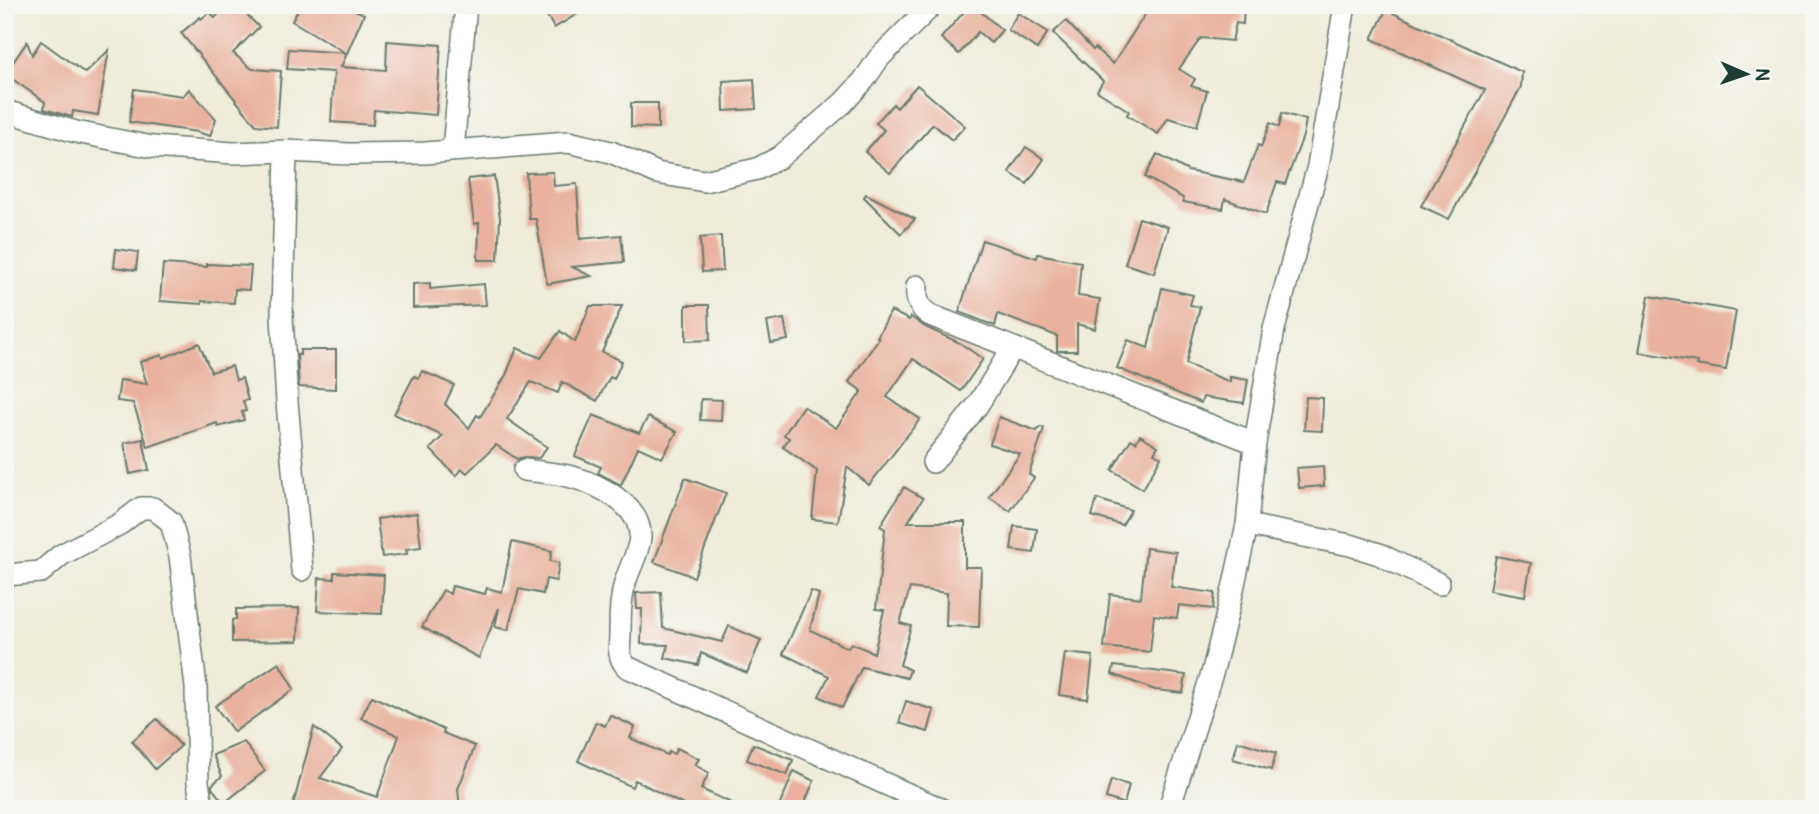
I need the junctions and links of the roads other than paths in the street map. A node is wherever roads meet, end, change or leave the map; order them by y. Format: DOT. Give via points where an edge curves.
graph roads {
  1 [pos="466,5"];
  2 [pos="932,5"];
  3 [pos="1345,5"];
  4 [pos="5,111"];
  5 [pos="453,150"];
  6 [pos="286,151"];
  7 [pos="917,286"];
  8 [pos="1012,349"];
  9 [pos="1255,443"];
  10 [pos="933,462"];
  11 [pos="524,470"];
  12 [pos="1247,525"];
  13 [pos="302,570"];
  14 [pos="5,575"];
  15 [pos="1439,584"];
  16 [pos="203,809"];
  17 [pos="942,809"];
  18 [pos="1169,809"];
  1 -- 5 [label="street"];
  2 -- 5 [label="street" via="878,58 843,103 780,158 757,169 704,181 657,173 611,152 568,142"];
  3 -- 9 [label="street" via="1321,155 1274,329"];
  4 -- 6 [label="street" via="76,132 153,147 233,153"];
  5 -- 6 [label="street"];
  6 -- 13 [label="street" via="282,316"];
  7 -- 8 [label="street" via="918,302 925,311"];
  8 -- 9 [label="street"];
  8 -- 10 [label="street"];
  9 -- 12 [label="street"];
  11 -- 17 [label="street" via="586,482 636,516 639,544 625,583 620,621 620,657 627,667"];
  12 -- 15 [label="street" via="1350,545"];
  12 -- 18 [label="street" via="1213,670"];
  14 -- 16 [label="street" via="41,572 61,555 141,508 153,508 171,522 180,556 196,687 198,783"];
}
